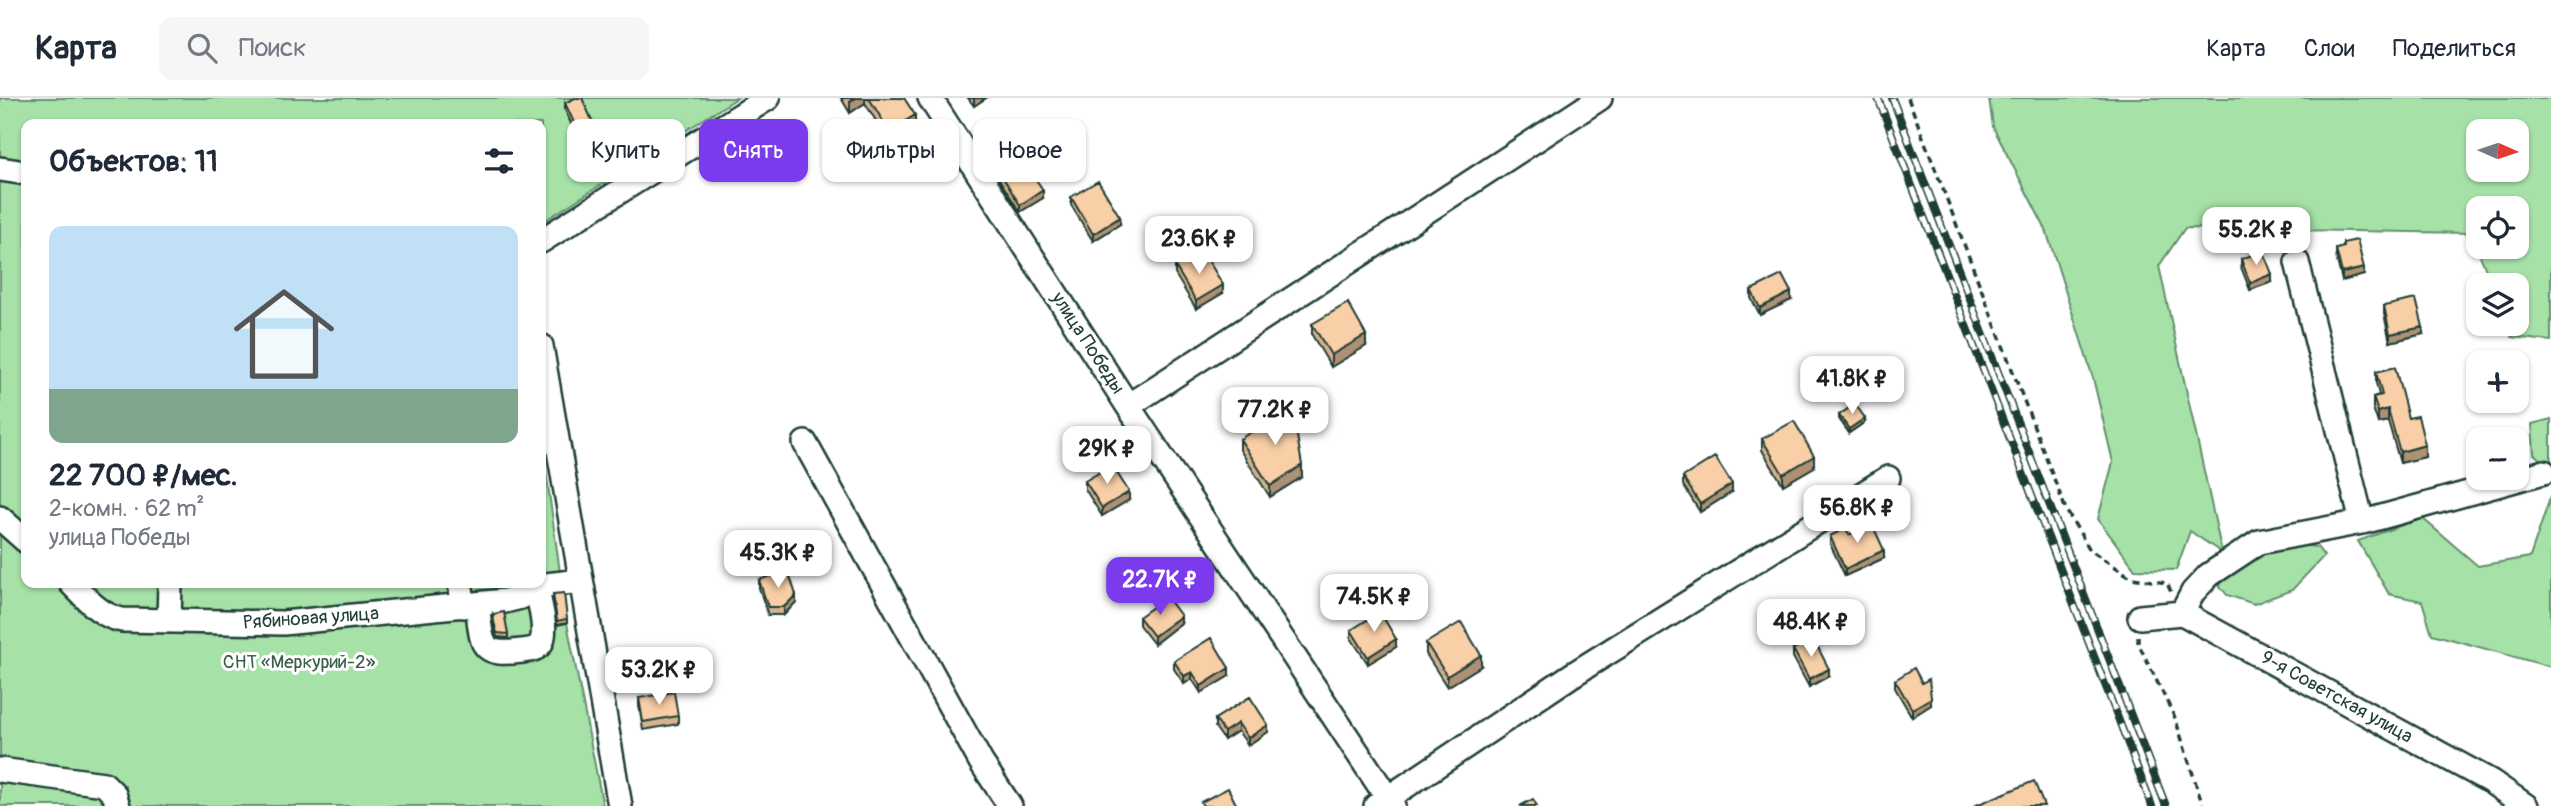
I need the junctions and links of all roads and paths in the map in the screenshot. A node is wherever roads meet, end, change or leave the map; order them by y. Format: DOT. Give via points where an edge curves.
graph roads {
  1 [pos="768,98"];
  2 [pos="930,98"];
  3 [pos="1600,98"];
  4 [pos="1908,98"];
  5 [pos="0,169"];
  6 [pos="21,172"];
  7 [pos="546,238"];
  8 [pos="2297,262"];
  9 [pos="546,385"];
  10 [pos="1128,406"];
  11 [pos="805,443"];
  12 [pos="2544,472"];
  13 [pos="1888,478"];
  14 [pos="0,518"];
  15 [pos="2362,522"];
  16 [pos="21,537"];
  17 [pos="571,582"];
  18 [pos="546,587"];
  19 [pos="76,588"];
  20 [pos="170,588"];
  21 [pos="462,588"];
  22 [pos="542,588"];
  23 [pos="537,589"];
  24 [pos="470,605"];
  25 [pos="2182,613"];
  26 [pos="2140,617"];
  27 [pos="169,621"];
  28 [pos="0,769"];
  29 [pos="2490,781"];
  30 [pos="1386,803"];
  31 [pos="118,806"];
  32 [pos="620,806"];
  33 [pos="1010,806"];
  34 [pos="2203,806"];
  35 [pos="2494,806"];
  36 [pos="2526,806"];
  1 -- 7 [label="street"];
  2 -- 10 [label="street, улица Победы"];
  3 -- 10 [label="street"];
  4 -- 25 [label="path" via="2066,510 2090,550 2132,578 2166,583"];
  5 -- 6 [label="street"];
  8 -- 15 [label="street"];
  9 -- 17 [label="street"];
  10 -- 30 [label="street, улица Победы"];
  11 -- 33 [label="street" via="981,762"];
  12 -- 15 [label="street"];
  13 -- 30 [label="street" via="1572,675"];
  14 -- 16 [label="street"];
  15 -- 25 [label="street" via="2259,541 2208,575"];
  17 -- 18 [label="street, Рябиновая улица"];
  17 -- 32 [label="street"];
  19 -- 27 [label="street, Рябиновая улица" via="110,618"];
  20 -- 27 [label="street"];
  21 -- 24 [label="street"];
  22 -- 23 [label="street, Рябиновая улица"];
  23 -- 24 [label="street, Рябиновая улица" via="521,597"];
  23 -- 24 [label="street" via="543,630 541,643 534,650 490,652"];
  24 -- 27 [label="street, Рябиновая улица" via="283,623"];
  25 -- 26 [label="street"];
  25 -- 29 [label="street, 9-я Советская улица"];
  26 -- 34 [label="path" via="2138,643 2175,718"];
  28 -- 31 [label="street" via="104,784"];
  29 -- 35 [label="street"];
  29 -- 36 [label="street, 9-я Советская улица"];
}
